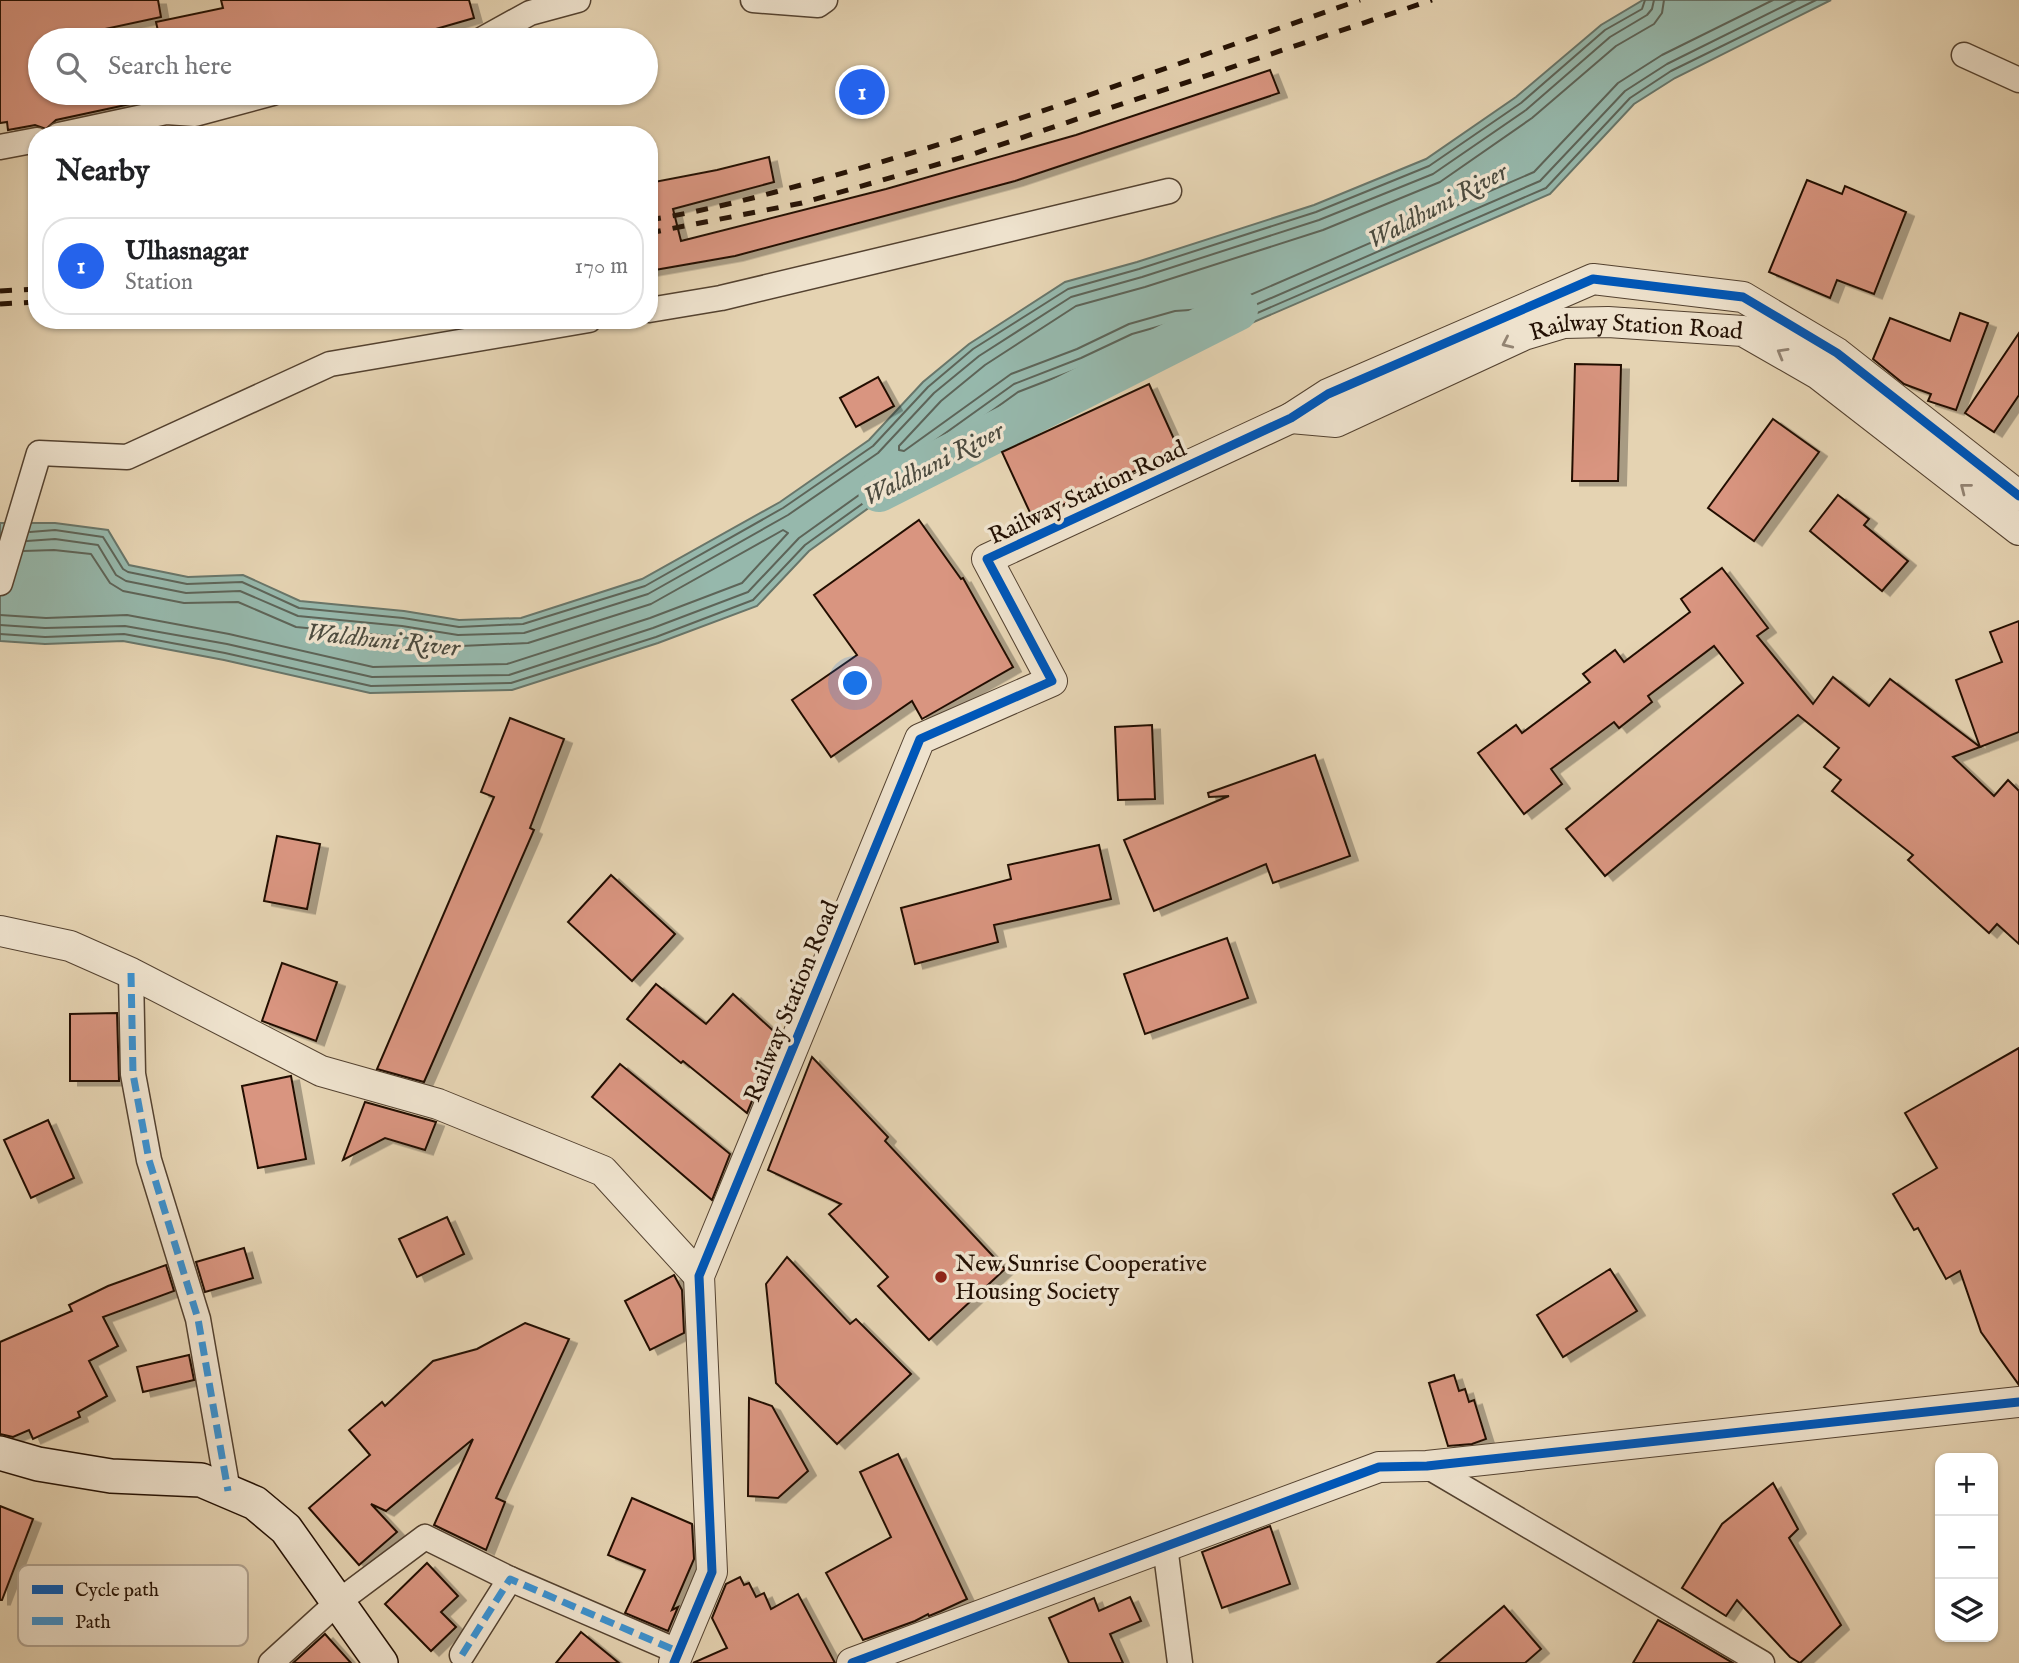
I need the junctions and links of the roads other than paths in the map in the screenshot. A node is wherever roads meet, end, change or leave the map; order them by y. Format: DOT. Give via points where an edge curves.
graph roads {
  1 [pos="578,0"];
  2 [pos="753,0"];
  3 [pos="825,0"];
  4 [pos="503,28"];
  5 [pos="1964,55"];
  6 [pos="2019,80"];
  7 [pos="228,105"];
  8 [pos="101,126"];
  9 [pos="28,141"];
  10 [pos="0,147"];
  11 [pos="1169,191"];
  12 [pos="658,309"];
  13 [pos="536,329"];
  14 [pos="1291,418"];
  15 [pos="2019,496"];
  16 [pos="2019,530"];
  17 [pos="0,583"];
  18 [pos="0,930"];
  19 [pos="131,973"];
  20 [pos="699,1276"];
  21 [pos="2019,1402"];
  22 [pos="0,1453"];
  23 [pos="1427,1466"];
  24 [pos="228,1492"];
  25 [pos="1165,1546"];
  26 [pos="510,1579"];
  27 [pos="338,1602"];
  28 [pos="462,1655"];
  29 [pos="676,1657"];
  30 [pos="271,1663"];
  31 [pos="382,1663"];
  32 [pos="852,1663"];
  33 [pos="1180,1663"];
  34 [pos="1762,1663"];
  1 -- 4 [label="street" via="530,13"];
  2 -- 3 [label="street" via="818,5"];
  5 -- 6 [label="street"];
  7 -- 8 [label="street"];
  9 -- 10 [label="street"];
  11 -- 12 [label="street" via="722,298"];
  13 -- 17 [label="street" via="330,364 127,457 39,453"];
  14 -- 15 [label="street, Railway Station Road" via="1328,394 1594,279 1742,296 1837,353"];
  16 -- 14 [label="street, Railway Station Road, one-way" via="1818,374 1743,331 1563,323 1524,335 1336,422"];
  14 -- 20 [label="street, Railway Station Road" via="988,559 1052,681 920,739"];
  18 -- 19 [label="street" via="70,946"];
  19 -- 20 [label="street" via="321,1071 438,1104 603,1171"];
  19 -- 24 [label="street" via="133,1074 149,1160 198,1319"];
  20 -- 29 [label="street, Railway Station Road" via="712,1572"];
  21 -- 23 [label="street"];
  22 -- 24 [label="main road" via="111,1476 201,1480"];
  23 -- 25 [label="street" via="1380,1467"];
  23 -- 34 [label="street"];
  24 -- 27 [label="main road" via="255,1503 286,1529"];
  25 -- 32 [label="street"];
  25 -- 33 [label="street"];
  26 -- 27 [label="street" via="425,1537"];
  26 -- 28 [label="street"];
  26 -- 29 [label="street"];
  27 -- 30 [label="street"];
  27 -- 31 [label="main road"];
}
